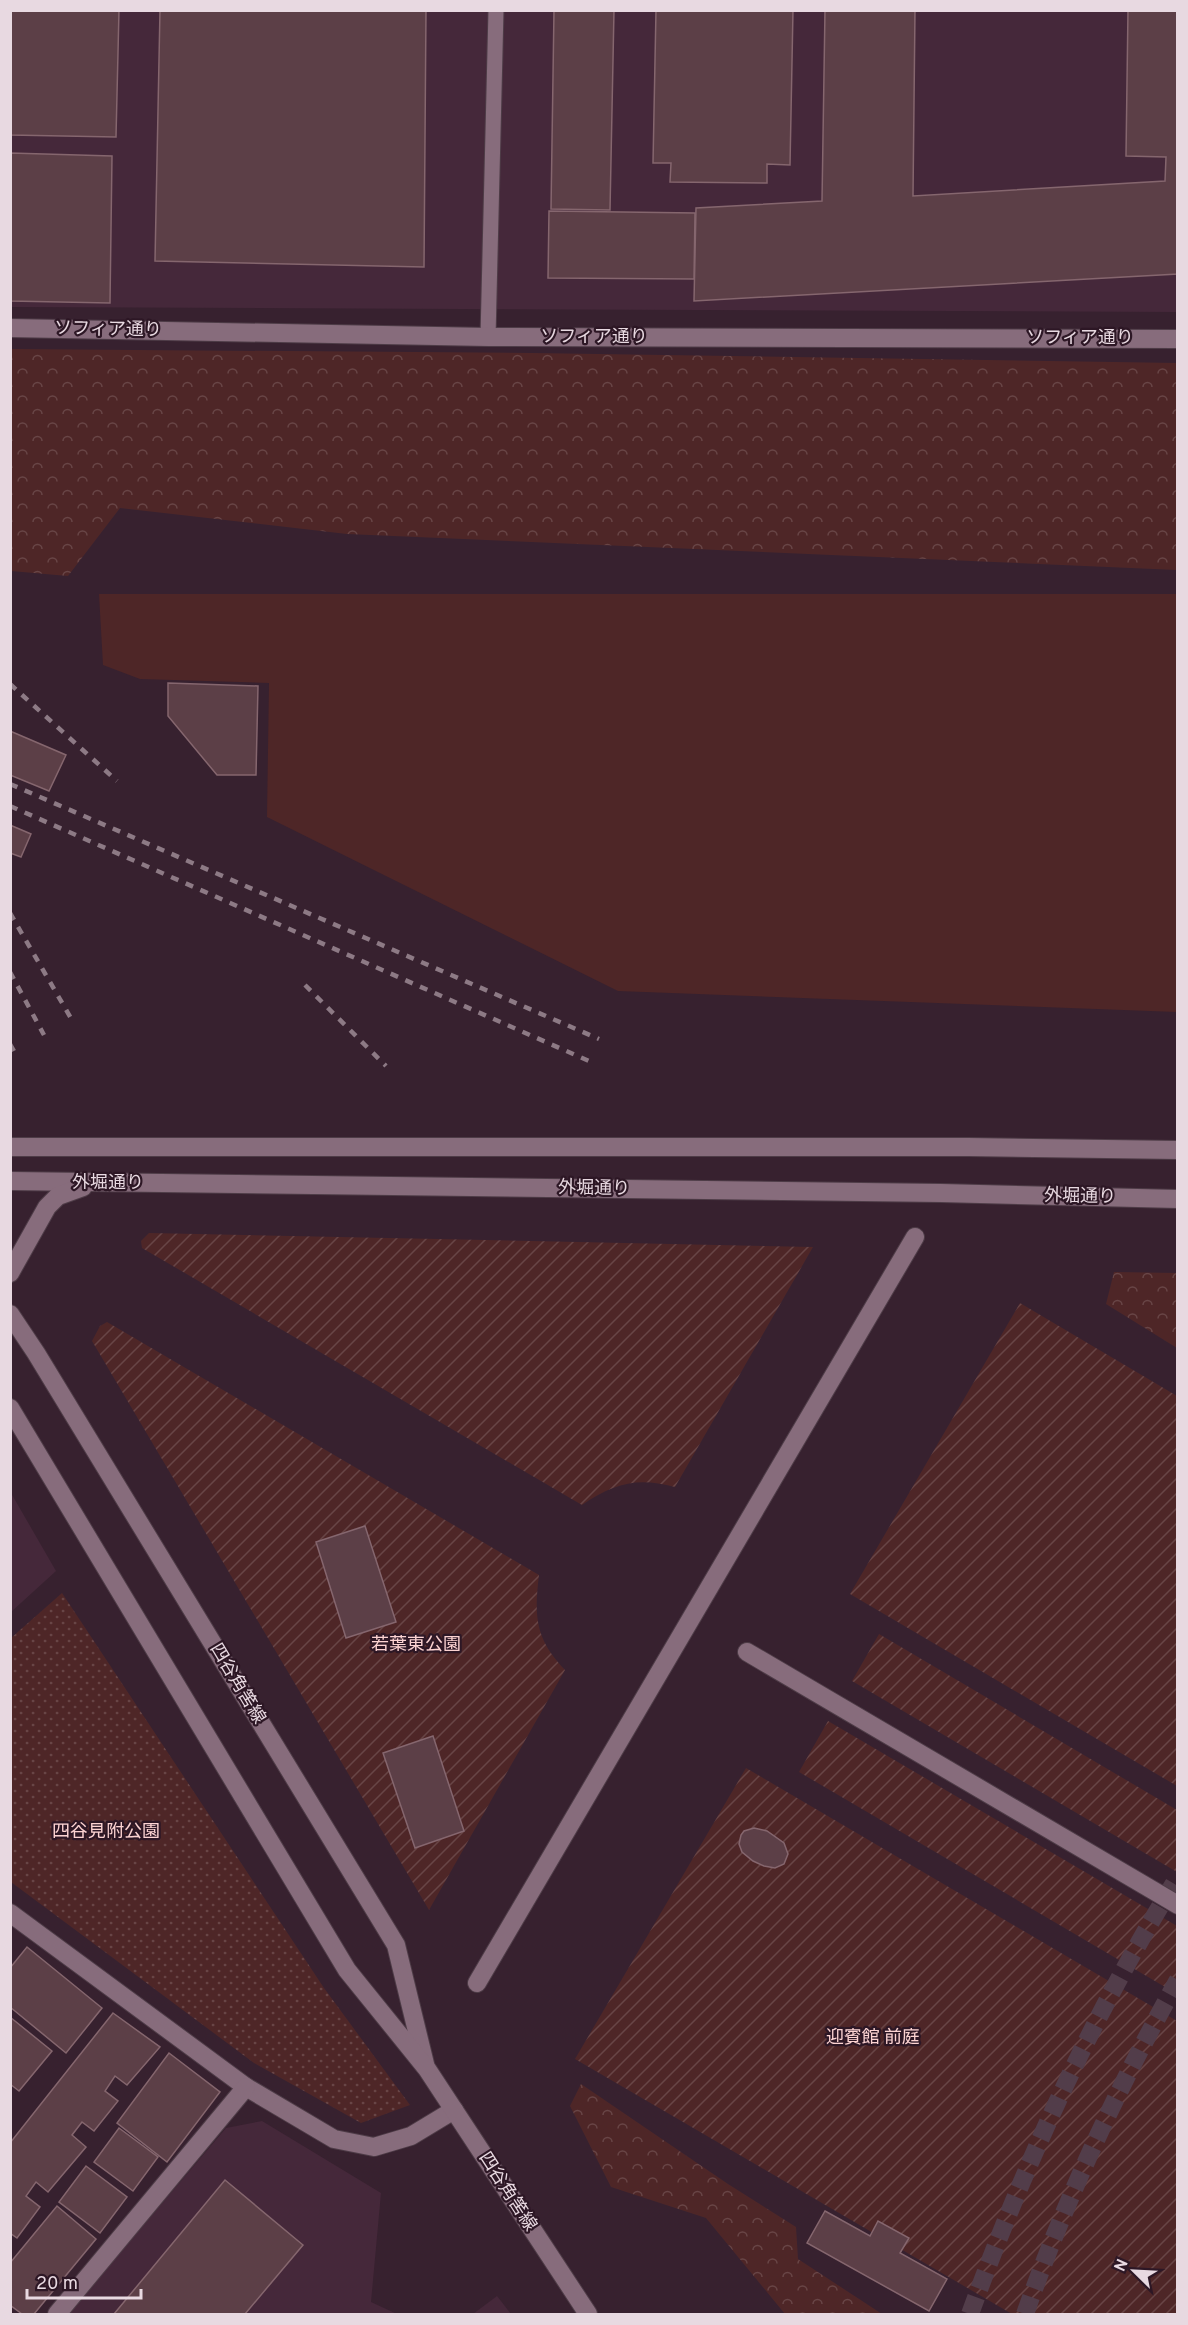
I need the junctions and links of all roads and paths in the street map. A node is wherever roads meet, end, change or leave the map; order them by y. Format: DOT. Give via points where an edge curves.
graph roads {
  1 [pos="496,10"];
  2 [pos="10,328"];
  3 [pos="488,337"];
  4 [pos="1178,339"];
  5 [pos="10,1147"];
  6 [pos="35,1147"];
  7 [pos="1178,1150"];
  8 [pos="10,1162"];
  9 [pos="10,1181"];
  10 [pos="93,1183"];
  11 [pos="1178,1199"];
  12 [pos="915,1237"];
  13 [pos="10,1273"];
  14 [pos="10,1300"];
  15 [pos="13,1318"];
  16 [pos="10,1408"];
  17 [pos="747,1653"];
  18 [pos="1178,1905"];
  19 [pos="10,1913"];
  20 [pos="477,1983"];
  21 [pos="427,2069"];
  22 [pos="246,2087"];
  23 [pos="453,2110"];
  24 [pos="57,2314"];
  25 [pos="588,2314"];
  1 -- 3 [label="lane"];
  2 -- 3 [label="main road, ソフィア通り"];
  3 -- 4 [label="main road, ソフィア通り"];
  5 -- 6 [label="main road, 外堀通り"];
  6 -- 7 [label="main road, 外堀通り"];
  6 -- 8 [label="main road"];
  9 -- 10 [label="main road, 外堀通り"];
  10 -- 11 [label="main road, 外堀通り"];
  10 -- 13 [label="main road" via="58,1196 47,1207"];
  12 -- 20 [label="main road"];
  14 -- 15 [label="main road"];
  15 -- 21 [label="main road, 四谷角筈線" via="396,1945"];
  16 -- 21 [label="main road, 四谷角筈線" via="347,1970"];
  17 -- 18 [label="main road"];
  19 -- 22 [label="main road"];
  21 -- 23 [label="main road, 四谷角筈線"];
  22 -- 23 [label="main road" via="334,2139 374,2147 411,2136"];
  22 -- 24 [label="main road"];
  23 -- 25 [label="main road, 四谷角筈線"];
}
